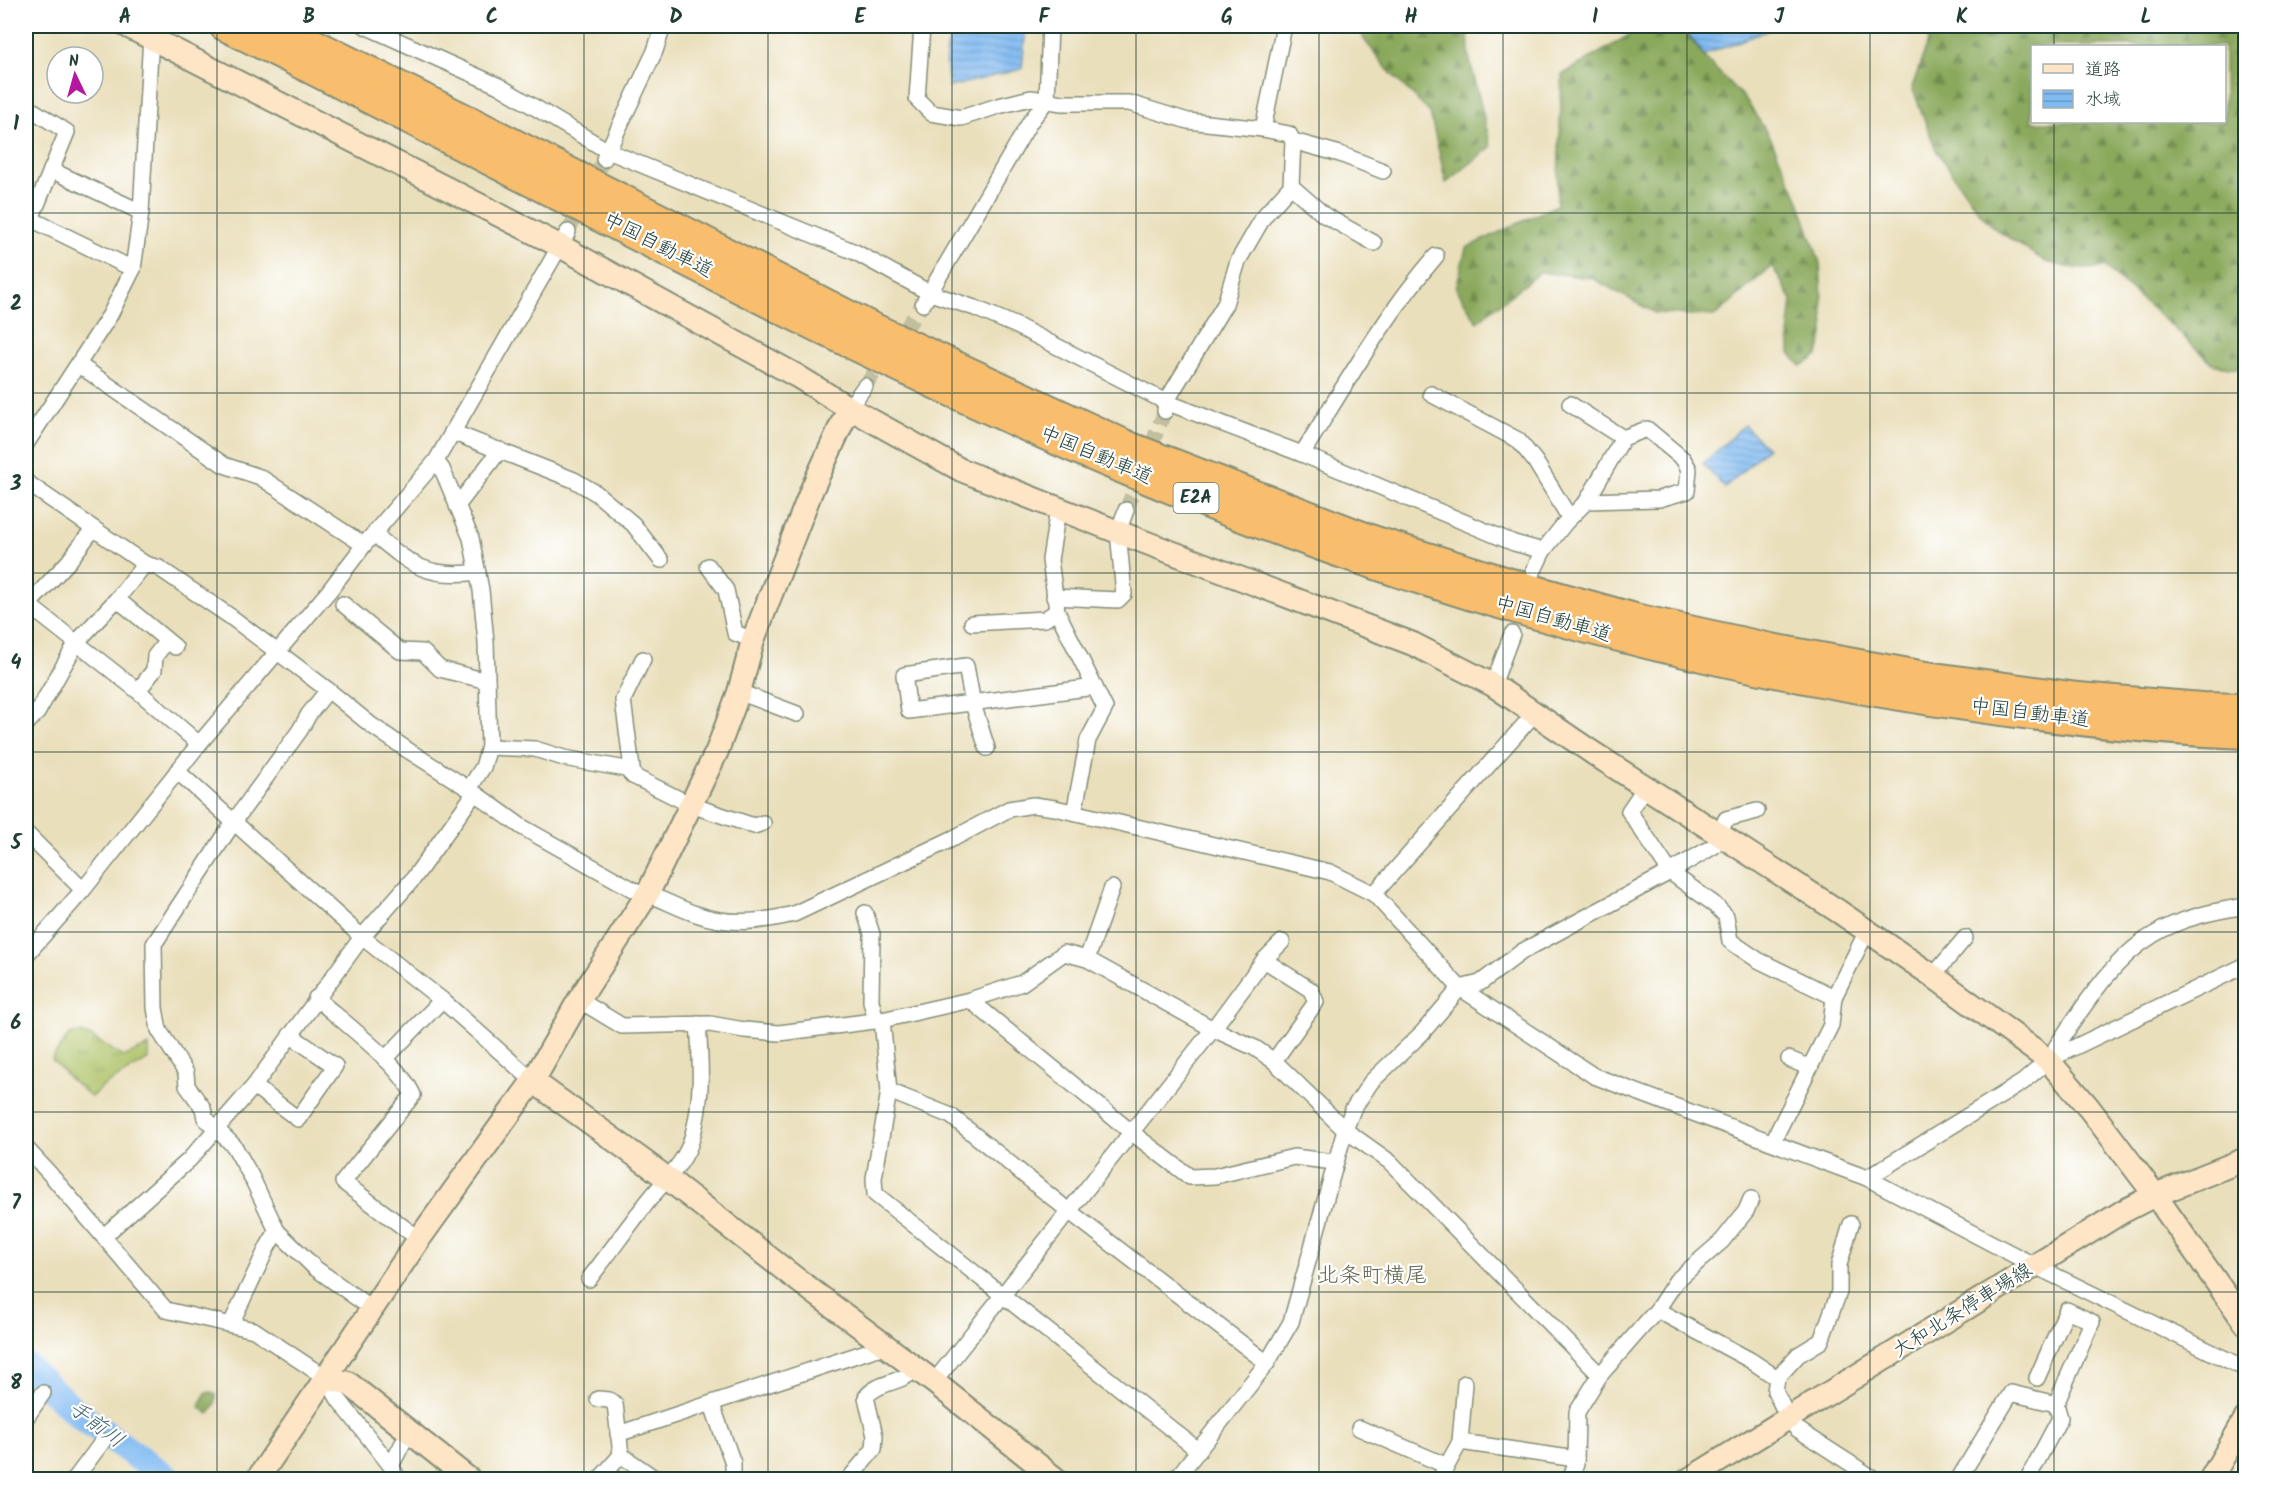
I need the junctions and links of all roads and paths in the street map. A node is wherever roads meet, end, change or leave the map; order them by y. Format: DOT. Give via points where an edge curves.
graph roads {
  1 [pos="127,26"];
  2 [pos="224,26"];
  3 [pos="279,26"];
  4 [pos="365,26"];
  5 [pos="663,26"];
  6 [pos="922,26"];
  7 [pos="1050,26"];
  8 [pos="1284,26"];
  9 [pos="151,31"];
  10 [pos="1047,100"];
  11 [pos="26,106"];
  12 [pos="1263,129"];
  13 [pos="1293,141"];
  14 [pos="606,155"];
  15 [pos="51,170"];
  16 [pos="1383,171"];
  17 [pos="1291,186"];
  18 [pos="141,212"];
  19 [pos="564,239"];
  20 [pos="1374,243"];
  21 [pos="1436,256"];
  22 [pos="133,269"];
  23 [pos="927,299"];
  24 [pos="79,365"];
  25 [pos="865,386"];
  26 [pos="1431,394"];
  27 [pos="1570,404"];
  28 [pos="1165,407"];
  29 [pos="849,408"];
  30 [pos="452,432"];
  31 [pos="1623,438"];
  32 [pos="26,444"];
  33 [pos="500,450"];
  34 [pos="1302,454"];
  35 [pos="436,461"];
  36 [pos="26,482"];
  37 [pos="1587,501"];
  38 [pos="457,506"];
  39 [pos="1058,509"];
  40 [pos="1126,510"];
  41 [pos="1569,517"];
  42 [pos="93,529"];
  43 [pos="1118,532"];
  44 [pos="369,539"];
  45 [pos="1543,551"];
  46 [pos="661,560"];
  47 [pos="145,564"];
  48 [pos="708,566"];
  49 [pos="1534,570"];
  50 [pos="478,572"];
  51 [pos="117,599"];
  52 [pos="27,604"];
  53 [pos="343,604"];
  54 [pos="1056,604"];
  55 [pos="972,622"];
  56 [pos="1512,634"];
  57 [pos="753,640"];
  58 [pos="77,642"];
  59 [pos="278,653"];
  60 [pos="643,659"];
  61 [pos="487,681"];
  62 [pos="1493,685"];
  63 [pos="1095,687"];
  64 [pos="328,690"];
  65 [pos="138,691"];
  66 [pos="739,692"];
  67 [pos="973,704"];
  68 [pos="2246,708"];
  69 [pos="797,714"];
  70 [pos="1534,714"];
  71 [pos="26,724"];
  72 [pos="2246,734"];
  73 [pos="199,744"];
  74 [pos="489,747"];
  75 [pos="987,747"];
  76 [pos="177,771"];
  77 [pos="633,776"];
  78 [pos="1646,786"];
  79 [pos="472,791"];
  80 [pos="1076,803"];
  81 [pos="691,805"];
  82 [pos="1757,811"];
  83 [pos="233,823"];
  84 [pos="764,823"];
  85 [pos="26,832"];
  86 [pos="1719,833"];
  87 [pos="1670,872"];
  88 [pos="1112,888"];
  89 [pos="83,890"];
  90 [pos="648,893"];
  91 [pos="1374,894"];
  92 [pos="2246,906"];
  93 [pos="865,913"];
  94 [pos="1867,931"];
  95 [pos="362,937"];
  96 [pos="1965,938"];
  97 [pos="1282,942"];
  98 [pos="26,955"];
  99 [pos="1087,959"];
  100 [pos="1264,960"];
  101 [pos="2246,965"];
  102 [pos="1933,976"];
  103 [pos="1460,988"];
  104 [pos="1834,997"];
  105 [pos="316,998"];
  106 [pos="442,1000"];
  107 [pos="579,1000"];
  108 [pos="970,1000"];
  109 [pos="879,1020"];
  110 [pos="698,1024"];
  111 [pos="1213,1029"];
  112 [pos="290,1035"];
  113 [pos="2054,1058"];
  114 [pos="385,1059"];
  115 [pos="1789,1059"];
  116 [pos="1274,1061"];
  117 [pos="1810,1068"];
  118 [pos="533,1081"];
  119 [pos="254,1086"];
  120 [pos="889,1091"];
  121 [pos="218,1129"];
  122 [pos="1345,1130"];
  123 [pos="1131,1132"];
  124 [pos="1776,1135"];
  125 [pos="26,1148"];
  126 [pos="2246,1159"];
  127 [pos="1334,1162"];
  128 [pos="1867,1178"];
  129 [pos="668,1179"];
  130 [pos="2155,1195"];
  131 [pos="1750,1199"];
  132 [pos="1070,1212"];
  133 [pos="1851,1224"];
  134 [pos="278,1232"];
  135 [pos="104,1236"];
  136 [pos="419,1239"];
  137 [pos="2035,1266"];
  138 [pos="589,1279"];
  139 [pos="1001,1296"];
  140 [pos="372,1309"];
  141 [pos="1657,1310"];
  142 [pos="231,1324"];
  143 [pos="2246,1324"];
  144 [pos="884,1346"];
  145 [pos="1267,1363"];
  146 [pos="915,1369"];
  147 [pos="2246,1369"];
  148 [pos="1600,1375"];
  149 [pos="326,1378"];
  150 [pos="1777,1378"];
  151 [pos="2037,1378"];
  152 [pos="934,1382"];
  153 [pos="1465,1383"];
  154 [pos="43,1393"];
  155 [pos="598,1399"];
  156 [pos="2056,1404"];
  157 [pos="712,1405"];
  158 [pos="26,1418"];
  159 [pos="1788,1418"];
  160 [pos="2246,1418"];
  161 [pos="1359,1428"];
  162 [pos="409,1431"];
  163 [pos="618,1434"];
  164 [pos="103,1442"];
  165 [pos="1460,1442"];
  166 [pos="1198,1451"];
  167 [pos="621,1455"];
  168 [pos="1576,1459"];
  169 [pos="1442,1472"];
  170 [pos="395,1473"];
  171 [pos="74,1479"];
  172 [pos="257,1479"];
  173 [pos="470,1479"];
  174 [pos="599,1479"];
  175 [pos="657,1479"];
  176 [pos="729,1479"];
  177 [pos="848,1479"];
  178 [pos="1057,1479"];
  179 [pos="1175,1479"];
  180 [pos="1570,1479"];
  181 [pos="1688,1479"];
  182 [pos="1876,1479"];
  183 [pos="1958,1479"];
  184 [pos="2027,1479"];
  185 [pos="2210,1479"];
  1 -- 9 [label="street"];
  2 -- 72 [label="highway, 中国自動車道 / E2A" via="844,341 979,405 1123,469 1366,562 1631,642 1769,672 1919,700 2076,721"];
  3 -- 68 [label="highway, 中国自動車道 / E2A" via="878,330 1131,447 1373,540 1635,618 1771,648 1920,675 2078,697"];
  4 -- 14 [label="street" via="499,86"];
  5 -- 14 [label="street"];
  6 -- 10 [label="street" via="917,99 931,113 962,118 1031,98"];
  7 -- 10 [label="street"];
  8 -- 12 [label="street"];
  9 -- 18 [label="street"];
  9 -- 19 [label="street" via="314,122"];
  10 -- 12 [label="street" via="1129,103 1188,121"];
  10 -- 23 [label="street"];
  11 -- 15 [label="street" via="67,132"];
  12 -- 13 [label="street" via="1289,134"];
  13 -- 16 [label="street"];
  13 -- 17 [label="street"];
  14 -- 23 [label="street" via="855,252"];
  15 -- 18 [label="street"];
  15 -- 22 [label="street" via="32,219"];
  17 -- 20 [label="street" via="1324,215"];
  17 -- 28 [label="street" via="1264,216 1238,261 1225,304"];
  18 -- 22 [label="street"];
  19 -- 29 [label="street"];
  19 -- 30 [label="street"];
  21 -- 34 [label="street" via="1352,374"];
  22 -- 24 [label="street"];
  23 -- 28 [label="street" via="975,308 1017,326"];
  24 -- 32 [label="street"];
  24 -- 44 [label="street" via="224,465 260,477"];
  25 -- 29 [label="street"];
  26 -- 41 [label="street" via="1518,440"];
  27 -- 31 [label="street"];
  28 -- 34 [label="street"];
  29 -- 39 [label="street" via="961,470"];
  29 -- 57 [label="street" via="812,489"];
  30 -- 33 [label="street"];
  30 -- 35 [label="street"];
  31 -- 37 [label="street"];
  31 -- 37 [label="street" via="1647,429 1683,459 1689,469 1687,491 1659,499"];
  33 -- 38 [label="street"];
  33 -- 46 [label="street" via="596,493 633,524"];
  34 -- 45 [label="street" via="1514,543"];
  35 -- 38 [label="street"];
  35 -- 44 [label="street"];
  36 -- 42 [label="street"];
  37 -- 41 [label="street"];
  38 -- 50 [label="street" via="471,538"];
  39 -- 43 [label="street"];
  39 -- 54 [label="street" via="1050,560"];
  40 -- 43 [label="street"];
  41 -- 45 [label="street"];
  42 -- 47 [label="street"];
  42 -- 52 [label="street" via="69,561"];
  43 -- 54 [label="street" via="1124,594 1118,600"];
  43 -- 62 [label="street" via="1413,644"];
  44 -- 50 [label="street" via="414,566 441,574"];
  44 -- 59 [label="street"];
  45 -- 49 [label="street"];
  47 -- 51 [label="street"];
  47 -- 59 [label="street" via="159,568"];
  48 -- 57 [label="street" via="726,590 735,633"];
  50 -- 61 [label="street"];
  51 -- 58 [label="street"];
  51 -- 65 [label="street" via="171,644 155,656 154,670"];
  52 -- 58 [label="street"];
  53 -- 61 [label="street" via="400,651 423,652 440,669"];
  54 -- 55 [label="street" via="1045,619"];
  54 -- 63 [label="street"];
  56 -- 62 [label="street"];
  57 -- 66 [label="street"];
  58 -- 65 [label="street"];
  58 -- 71 [label="street" via="37,713"];
  59 -- 64 [label="street"];
  59 -- 73 [label="street"];
  60 -- 77 [label="street" via="623,700"];
  61 -- 74 [label="street"];
  62 -- 70 [label="street"];
  63 -- 67 [label="street"];
  63 -- 80 [label="street" via="1105,708 1088,740"];
  64 -- 79 [label="street" via="371,725"];
  64 -- 83 [label="street"];
  65 -- 73 [label="street"];
  66 -- 69 [label="street"];
  66 -- 81 [label="street"];
  67 -- 67 [label="street" via="966,666 903,675 909,711"];
  67 -- 75 [label="street"];
  70 -- 78 [label="street"];
  70 -- 91 [label="street"];
  73 -- 76 [label="street"];
  74 -- 77 [label="street" via="535,749 626,769"];
  74 -- 79 [label="street"];
  76 -- 83 [label="street"];
  76 -- 89 [label="street"];
  77 -- 81 [label="street"];
  78 -- 86 [label="street"];
  78 -- 87 [label="street" via="1629,811"];
  79 -- 90 [label="street" via="560,850 634,890"];
  79 -- 95 [label="street" via="413,879"];
  81 -- 84 [label="street" via="754,826"];
  81 -- 90 [label="street"];
  82 -- 86 [label="street" via="1726,819"];
  83 -- 95 [label="street"];
  83 -- 121 [label="street" via="154,944 159,1030 186,1072 187,1086 203,1108 205,1118"];
  85 -- 89 [label="street"];
  86 -- 87 [label="street" via="1714,846"];
  86 -- 94 [label="street"];
  87 -- 103 [label="street" via="1523,951 1480,983"];
  87 -- 104 [label="street" via="1725,915 1730,941 1758,960"];
  88 -- 99 [label="street"];
  89 -- 98 [label="street"];
  90 -- 91 [label="street" via="697,915 741,923 770,920 794,914 1009,809 1033,806 1330,872"];
  90 -- 107 [label="street"];
  91 -- 103 [label="street"];
  92 -- 113 [label="street" via="2180,921 2139,945 2105,977 2056,1047"];
  93 -- 109 [label="street" via="872,934 871,1001"];
  94 -- 102 [label="street"];
  94 -- 104 [label="street"];
  95 -- 105 [label="street"];
  95 -- 106 [label="street"];
  96 -- 102 [label="street"];
  97 -- 100 [label="street"];
  99 -- 108 [label="street" via="1064,953 1022,983"];
  99 -- 111 [label="street"];
  100 -- 111 [label="street"];
  100 -- 116 [label="street" via="1311,990 1316,1002"];
  101 -- 113 [label="street"];
  102 -- 113 [label="street"];
  103 -- 122 [label="street" via="1422,1033 1371,1082"];
  103 -- 128 [label="street" via="1594,1076"];
  104 -- 117 [label="street" via="1831,1025"];
  105 -- 112 [label="street"];
  105 -- 114 [label="street"];
  106 -- 114 [label="street"];
  106 -- 118 [label="street"];
  107 -- 110 [label="street" via="622,1026"];
  107 -- 118 [label="street"];
  108 -- 109 [label="street"];
  108 -- 123 [label="street"];
  109 -- 110 [label="street" via="779,1033"];
  109 -- 120 [label="street"];
  110 -- 129 [label="street" via="702,1084 692,1139"];
  111 -- 116 [label="street"];
  111 -- 123 [label="street"];
  112 -- 119 [label="street"];
  112 -- 119 [label="street" via="335,1066 298,1119"];
  113 -- 128 [label="street" via="2023,1082"];
  113 -- 130 [label="street"];
  114 -- 136 [label="street" via="409,1084 413,1095 343,1182"];
  115 -- 117 [label="street"];
  116 -- 122 [label="street"];
  117 -- 124 [label="street"];
  118 -- 129 [label="street"];
  118 -- 136 [label="street"];
  119 -- 121 [label="street"];
  120 -- 132 [label="street" via="951,1116"];
  120 -- 139 [label="street" via="874,1178 875,1194"];
  121 -- 134 [label="street" via="234,1146"];
  121 -- 135 [label="street"];
  122 -- 127 [label="street"];
  122 -- 148 [label="street" via="1390,1162"];
  123 -- 127 [label="street" via="1190,1177 1215,1176 1294,1157"];
  123 -- 132 [label="street"];
  125 -- 135 [label="street"];
  126 -- 130 [label="street, 大和北条停車場線"];
  127 -- 145 [label="street" via="1292,1322"];
  128 -- 137 [label="street"];
  129 -- 138 [label="street"];
  129 -- 144 [label="street"];
  130 -- 137 [label="street, 大和北条停車場線"];
  130 -- 143 [label="street"];
  131 -- 141 [label="street" via="1746,1211 1727,1235 1676,1281"];
  132 -- 139 [label="street"];
  132 -- 145 [label="street"];
  133 -- 150 [label="street" via="1839,1264 1839,1292 1821,1341 1798,1355"];
  134 -- 140 [label="street" via="315,1268"];
  134 -- 142 [label="street"];
  135 -- 142 [label="street" via="166,1310"];
  136 -- 140 [label="street"];
  137 -- 147 [label="street"];
  137 -- 159 [label="street, 大和北条停車場線"];
  139 -- 152 [label="street"];
  139 -- 166 [label="street"];
  140 -- 149 [label="street"];
  141 -- 148 [label="street"];
  141 -- 150 [label="street"];
  142 -- 149 [label="street" via="254,1330"];
  144 -- 146 [label="street"];
  144 -- 157 [label="street"];
  145 -- 166 [label="street"];
  146 -- 152 [label="street"];
  146 -- 177 [label="street" via="909,1376 872,1389 866,1397 874,1449"];
  148 -- 168 [label="street" via="1577,1412"];
  149 -- 162 [label="street" via="348,1383"];
  149 -- 170 [label="street"];
  149 -- 172 [label="street"];
  150 -- 159 [label="street" via="1775,1391"];
  151 -- 156 [label="street" via="2067,1310 2092,1322"];
  152 -- 178 [label="street"];
  153 -- 165 [label="street"];
  154 -- 158 [label="street"];
  155 -- 163 [label="street" via="615,1404"];
  156 -- 183 [label="street" via="2011,1393"];
  156 -- 184 [label="street" via="2060,1418"];
  157 -- 163 [label="street"];
  157 -- 176 [label="street" via="733,1463"];
  159 -- 181 [label="street, 大和北条停車場線"];
  159 -- 182 [label="street" via="1797,1429"];
  160 -- 185 [label="street"];
  161 -- 169 [label="street"];
  162 -- 170 [label="street"];
  162 -- 173 [label="street"];
  163 -- 167 [label="street"];
  164 -- 171 [label="street"];
  165 -- 168 [label="street"];
  165 -- 169 [label="street"];
  166 -- 179 [label="street"];
  167 -- 174 [label="street"];
  167 -- 175 [label="street"];
  168 -- 180 [label="street"];
}
